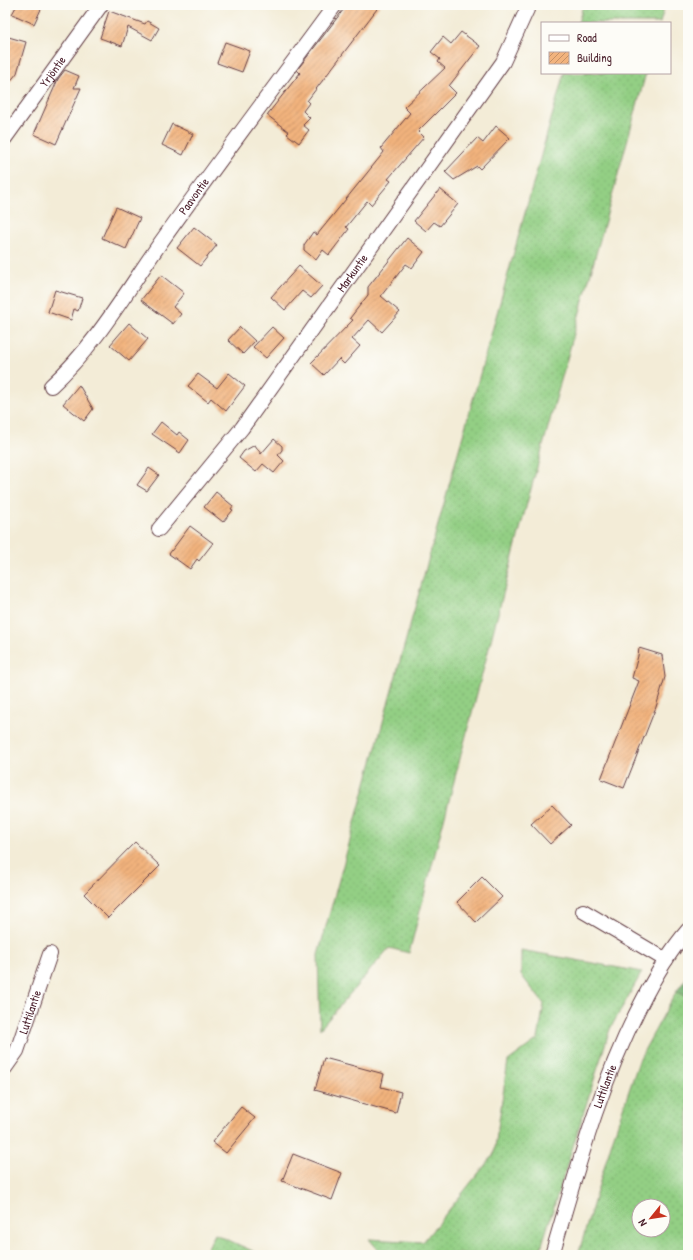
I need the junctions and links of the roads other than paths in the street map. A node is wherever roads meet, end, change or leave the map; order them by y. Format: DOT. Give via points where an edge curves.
graph roads {
  1 [pos="101,5"];
  2 [pos="335,5"];
  3 [pos="529,5"];
  4 [pos="5,138"];
  5 [pos="51,386"];
  6 [pos="159,529"];
  7 [pos="582,911"];
  8 [pos="688,930"];
  9 [pos="50,954"];
  10 [pos="666,960"];
  11 [pos="5,1068"];
  12 [pos="552,1255"];
  1 -- 4 [label="street, Yrjöntie"];
  2 -- 5 [label="street, Paavontie" via="160,243 90,345 72,367"];
  3 -- 6 [label="street, Markuntie" via="498,68 242,428"];
  7 -- 10 [label="street"];
  8 -- 10 [label="street, Luttilantie"];
  9 -- 11 [label="street, Luttilantie" via="17,1052"];
  10 -- 12 [label="street, Luttilantie" via="623,1039 601,1094"];
}
